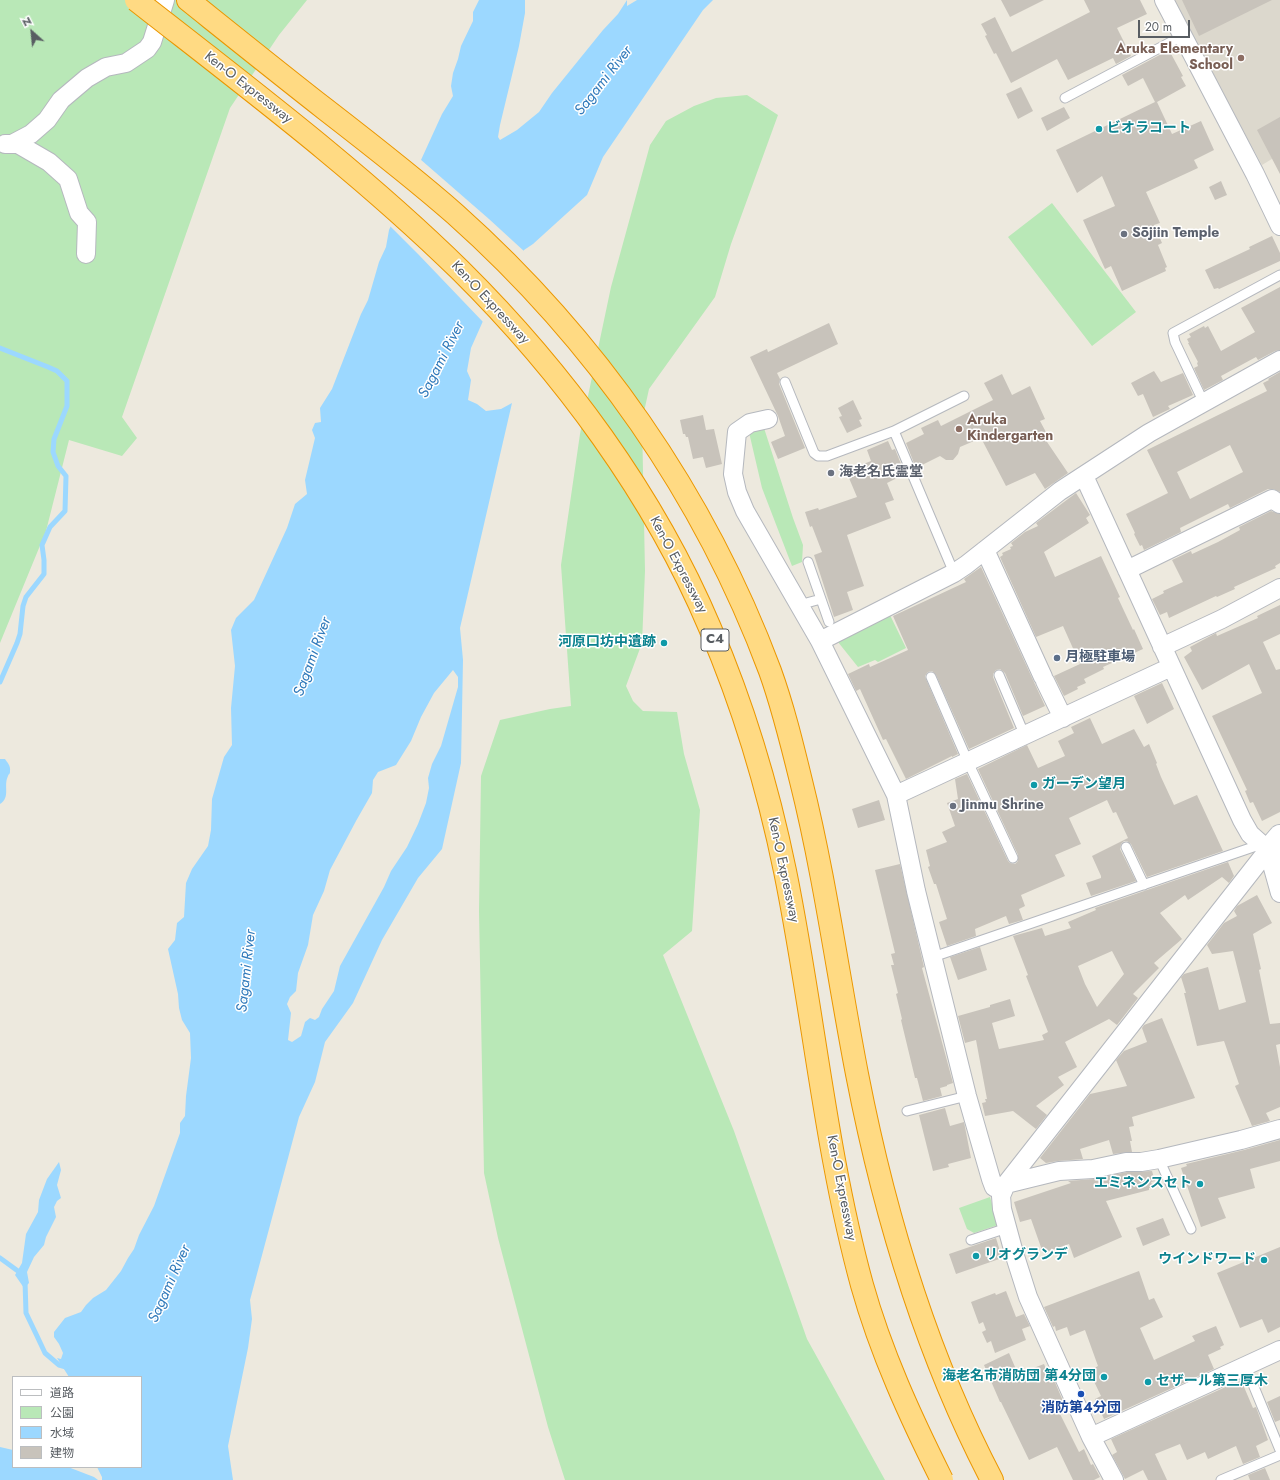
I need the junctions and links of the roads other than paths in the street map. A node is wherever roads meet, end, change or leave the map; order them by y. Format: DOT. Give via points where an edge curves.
graph roads {
  1 [pos="136,0"];
  2 [pos="166,0"];
  3 [pos="188,0"];
  4 [pos="1164,0"];
  5 [pos="1182,36"];
  6 [pos="1065,98"];
  7 [pos="6,144"];
  8 [pos="1280,226"];
  9 [pos="86,254"];
  10 [pos="1280,275"];
  11 [pos="1280,360"];
  12 [pos="785,382"];
  13 [pos="964,396"];
  14 [pos="1203,401"];
  15 [pos="768,419"];
  16 [pos="894,431"];
  17 [pos="1084,476"];
  18 [pos="1280,504"];
  19 [pos="985,550"];
  20 [pos="808,562"];
  21 [pos="1127,570"];
  22 [pos="954,573"];
  23 [pos="1280,588"];
  24 [pos="821,599"];
  25 [pos="799,605"];
  26 [pos="829,622"];
  27 [pos="820,641"];
  28 [pos="1162,646"];
  29 [pos="1171,667"];
  30 [pos="999,675"];
  31 [pos="930,676"];
  32 [pos="1063,718"];
  33 [pos="1025,736"];
  34 [pos="968,762"];
  35 [pos="896,795"];
  36 [pos="1126,847"];
  37 [pos="1273,847"];
  38 [pos="1013,858"];
  39 [pos="1144,885"];
  40 [pos="1280,893"];
  41 [pos="933,958"];
  42 [pos="967,1096"];
  43 [pos="907,1111"];
  44 [pos="1280,1129"];
  45 [pos="1159,1159"];
  46 [pos="1005,1187"];
  47 [pos="1007,1228"];
  48 [pos="1190,1229"];
  49 [pos="971,1240"];
  50 [pos="1280,1350"];
  51 [pos="1246,1365"];
  52 [pos="1091,1437"];
  53 [pos="1280,1450"];
  54 [pos="1280,1455"];
  55 [pos="942,1480"];
  56 [pos="992,1480"];
  57 [pos="1114,1480"];
  58 [pos="1222,1480"];
  1 -- 55 [label="highway, Ken-O Expressway / C4, bridge" via="364,182 418,230 505,317 551,369 592,422 624,468 681,567 709,624 734,686 771,811 785,871 838,1182 864,1291 886,1356"];
  2 -- 7 [label="street" via="152,42 147,49 126,63 106,67 87,78 61,100 47,120 31,134"];
  3 -- 56 [label="highway" via="390,159 510,265 556,314 627,404 668,463 701,518 751,624 788,728 821,873 857,1076 888,1207 935,1352 954,1401"];
  4 -- 5 [label="street"];
  5 -- 6 [label="lane"];
  5 -- 8 [label="street"];
  7 -- 9 [label="street" via="18,144 49,162 68,179 79,213 87,222"];
  10 -- 14 [label="lane" via="1173,333"];
  11 -- 14 [label="street"];
  12 -- 16 [label="lane" via="814,453 818,456 827,456"];
  13 -- 16 [label="lane"];
  14 -- 17 [label="street"];
  15 -- 25 [label="street" via="750,423 737,432 733,474 745,511"];
  16 -- 22 [label="lane"];
  17 -- 19 [label="street" via="1060,491"];
  17 -- 21 [label="street"];
  18 -- 21 [label="street" via="1272,499"];
  19 -- 22 [label="street"];
  19 -- 32 [label="street"];
  20 -- 24 [label="lane"];
  21 -- 28 [label="street"];
  22 -- 27 [label="street"];
  23 -- 28 [label="street" via="1222,619"];
  24 -- 25 [label="lane"];
  24 -- 26 [label="lane"];
  25 -- 27 [label="street"];
  27 -- 35 [label="street"];
  28 -- 29 [label="street"];
  29 -- 32 [label="street"];
  29 -- 37 [label="street" via="1242,820 1250,834"];
  30 -- 33 [label="lane"];
  31 -- 34 [label="lane"];
  32 -- 33 [label="street"];
  33 -- 34 [label="street"];
  34 -- 35 [label="street"];
  34 -- 38 [label="lane"];
  35 -- 41 [label="street"];
  36 -- 39 [label="lane"];
  37 -- 39 [label="lane"];
  37 -- 40 [label="street"];
  37 -- 46 [label="street"];
  39 -- 41 [label="lane"];
  41 -- 42 [label="street"];
  42 -- 43 [label="lane"];
  42 -- 46 [label="street" via="990,1179 994,1187"];
  44 -- 45 [label="street"];
  45 -- 46 [label="street" via="1093,1169 1059,1171"];
  45 -- 48 [label="lane"];
  46 -- 47 [label="street" via="1001,1196"];
  47 -- 49 [label="lane"];
  47 -- 52 [label="street" via="1028,1297"];
  50 -- 51 [label="street"];
  51 -- 52 [label="street"];
  51 -- 53 [label="lane"];
  52 -- 57 [label="street"];
  54 -- 58 [label="lane"];
}
